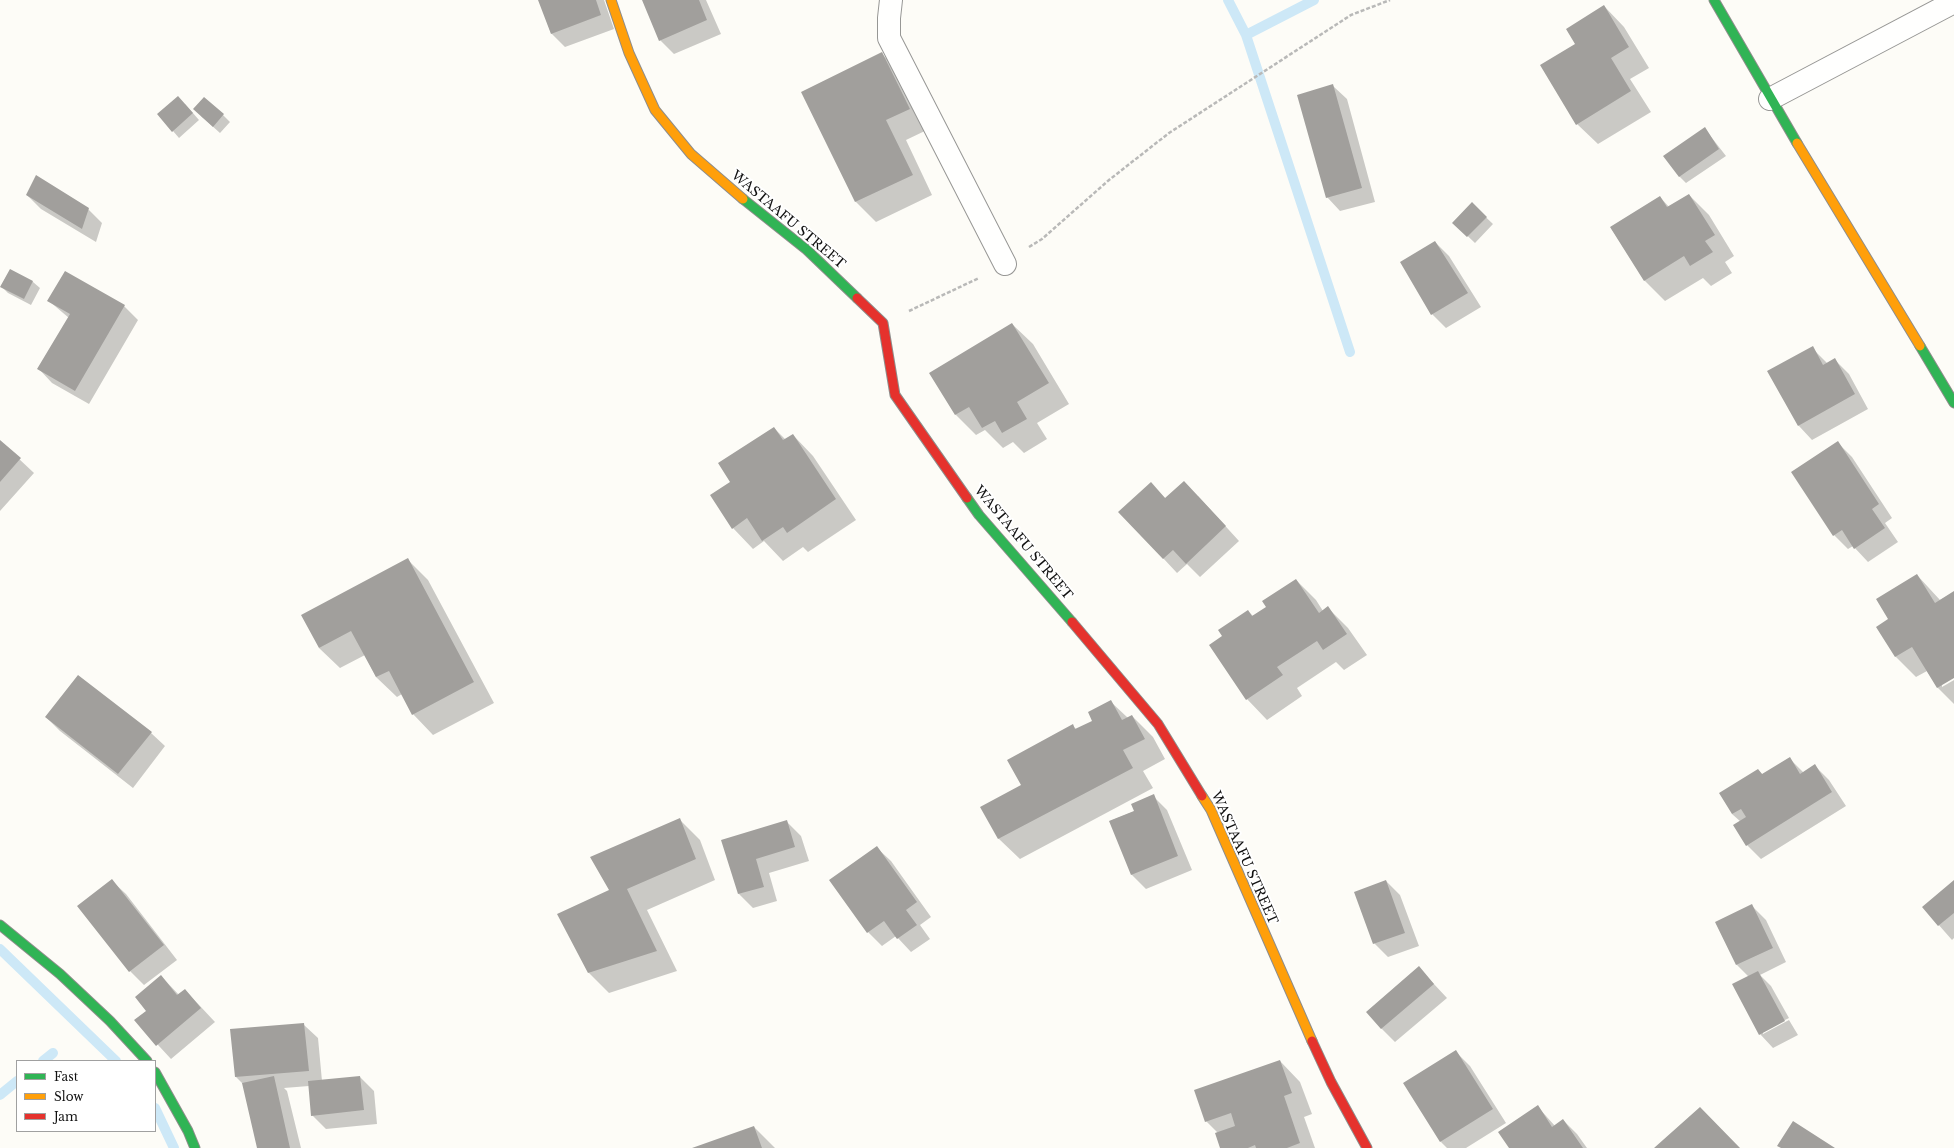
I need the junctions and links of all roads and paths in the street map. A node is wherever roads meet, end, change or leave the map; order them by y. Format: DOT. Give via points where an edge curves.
graph roads {
  1 [pos="611,0"];
  2 [pos="891,0"];
  3 [pos="1390,0"];
  4 [pos="1714,0"];
  5 [pos="1954,2"];
  6 [pos="1770,99"];
  7 [pos="1005,264"];
  8 [pos="883,323"];
  9 [pos="1954,403"];
  10 [pos="0,925"];
  11 [pos="146,1060"];
  12 [pos="156,1074"];
  13 [pos="195,1148"];
  14 [pos="1367,1148"];
  1 -- 8 [label="street, WASTAAFU STREET" via="629,53 655,110 690,154 807,250"];
  2 -- 7 [label="street" via="889,18 892,44"];
  3 -- 7 [label="path" via="1351,15 1169,133 1042,238"];
  4 -- 6 [label="street"];
  5 -- 6 [label="street"];
  6 -- 9 [label="street"];
  7 -- 8 [label="path"];
  8 -- 14 [label="street, WASTAAFU STREET" via="895,394 979,515 1158,724 1211,810 1331,1082"];
  10 -- 11 [label="street" via="60,974 110,1021"];
  12 -- 13 [label="street"];
}
